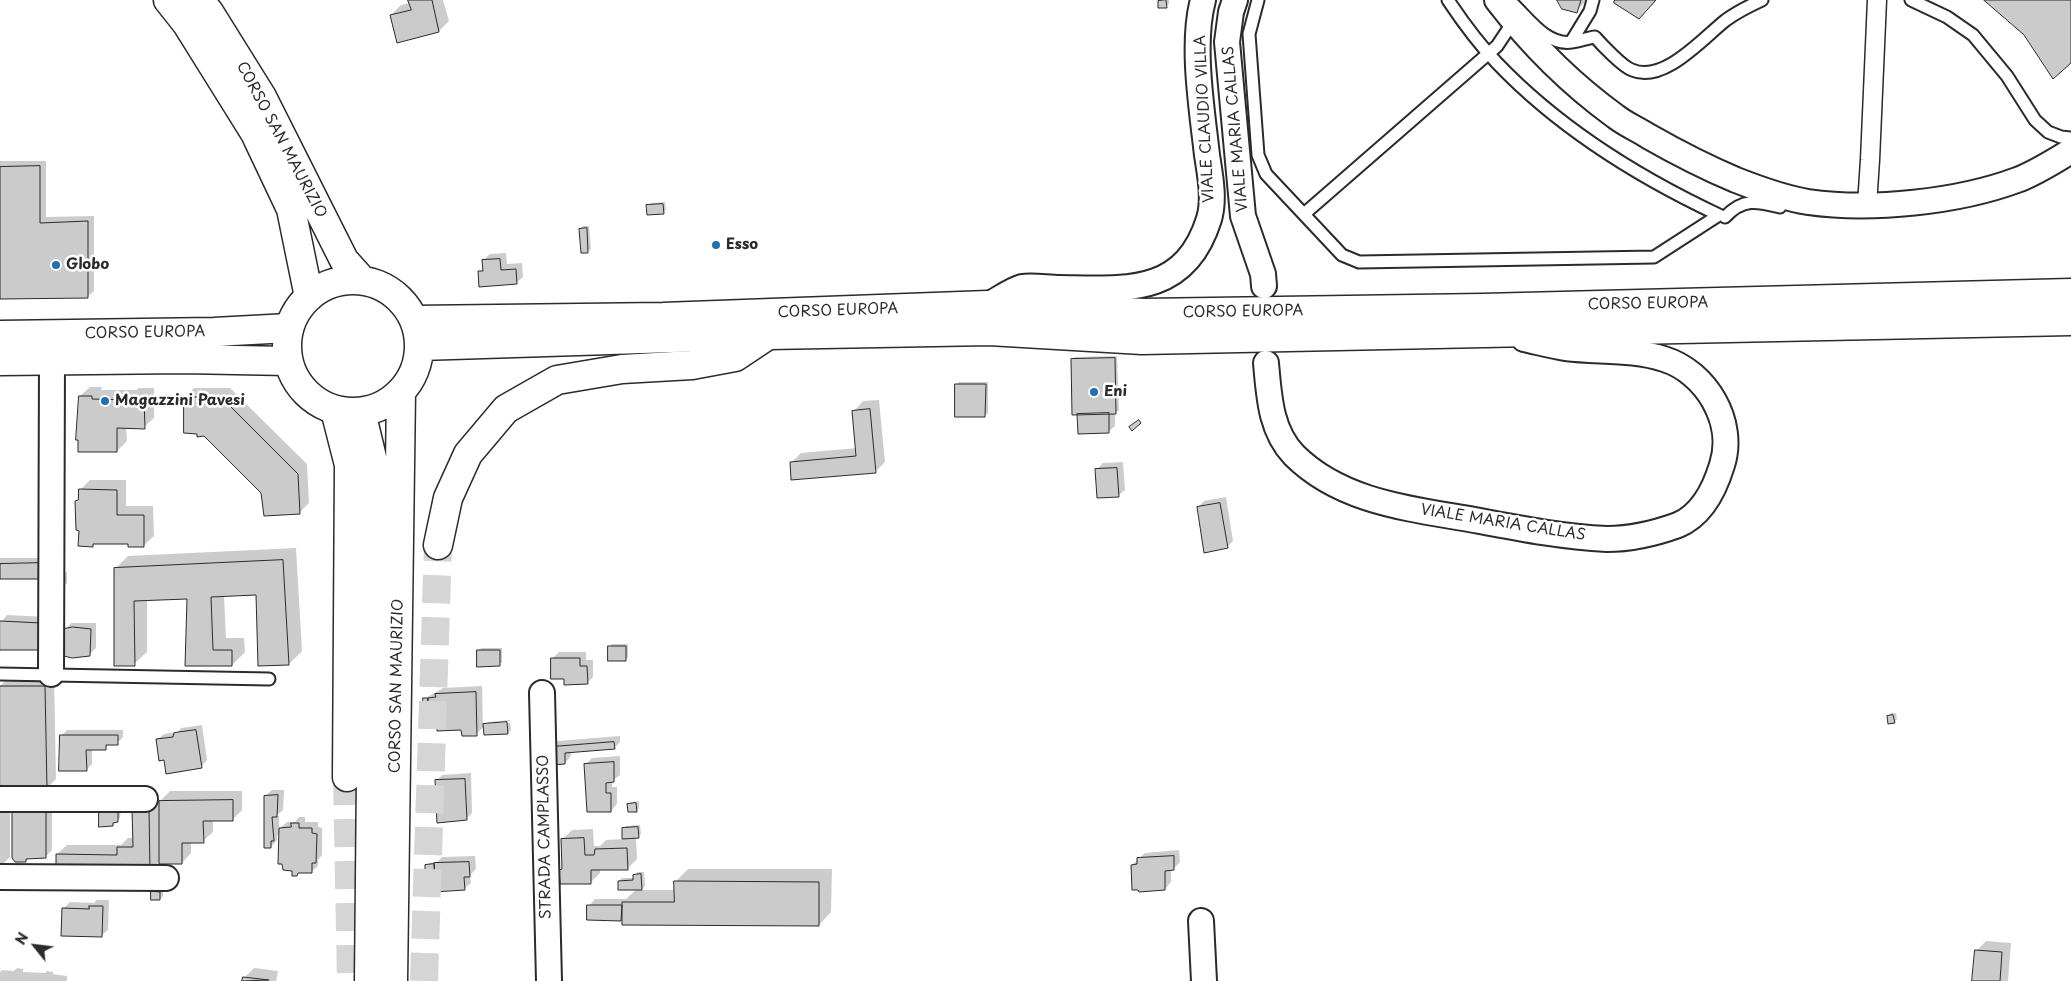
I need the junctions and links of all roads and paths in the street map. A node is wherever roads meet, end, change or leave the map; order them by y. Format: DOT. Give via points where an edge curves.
graph roads {
  1 [pos="168,0"];
  2 [pos="198,0"];
  3 [pos="1204,0"];
  4 [pos="1235,0"];
  5 [pos="1258,0"];
  6 [pos="1448,0"];
  7 [pos="1497,0"];
  8 [pos="1502,0"];
  9 [pos="1593,0"];
  10 [pos="1762,0"];
  11 [pos="1877,0"];
  12 [pos="1911,0"];
  13 [pos="1513,22"];
  14 [pos="1571,42"];
  15 [pos="1488,53"];
  16 [pos="2071,138"];
  17 [pos="2071,152"];
  18 [pos="1829,203"];
  19 [pos="1867,205"];
  20 [pos="1304,214"];
  21 [pos="1725,217"];
  22 [pos="362,280"];
  23 [pos="1264,286"];
  24 [pos="2071,293"];
  25 [pos="309,297"];
  26 [pos="988,305"];
  27 [pos="415,320"];
  28 [pos="2071,321"];
  29 [pos="289,328"];
  30 [pos="1491,333"];
  31 [pos="768,334"];
  32 [pos="0,335"];
  33 [pos="420,346"];
  34 [pos="52,360"];
  35 [pos="0,361"];
  36 [pos="288,361"];
  37 [pos="1266,363"];
  38 [pos="401,392"];
  39 [pos="348,411"];
  40 [pos="438,545"];
  41 [pos="0,674"];
  42 [pos="51,674"];
  43 [pos="268,679"];
  44 [pos="542,693"];
  45 [pos="348,777"];
  46 [pos="0,799"];
  47 [pos="145,799"];
  48 [pos="0,877"];
  49 [pos="166,878"];
  50 [pos="1201,921"];
  51 [pos="369,981"];
  52 [pos="393,981"];
  53 [pos="549,981"];
  54 [pos="1204,981"];
  1 -- 25 [label="main road, CORSO SAN MAURIZIO" via="187,24 254,133 290,209"];
  2 -- 22 [label="main road, CORSO SAN MAURIZIO" via="209,12 262,97 344,260"];
  3 -- 26 [label="street, VIALE CLAUDIO VILLA" via="1199,42 1201,101 1212,192 1210,217 1188,259 1164,278 1138,287 1021,287"];
  4 -- 23 [label="street, VIALE MARIA CALLAS" via="1228,42 1244,216"];
  5 -- 20 [label="lane" via="1249,34 1258,155 1266,174"];
  6 -- 15 [label="lane"];
  7 -- 13 [label="street"];
  8 -- 14 [label="lane" via="1513,4 1543,34 1555,41"];
  9 -- 14 [label="lane"];
  10 -- 14 [label="lane" via="1726,20 1689,53 1650,72 1632,70 1595,37"];
  11 -- 19 [label="street"];
  12 -- 16 [label="lane" via="1947,17 1973,35 2020,95 2035,120 2048,132"];
  13 -- 15 [label="lane" via="1497,46"];
  13 -- 18 [label="street" via="1609,111 1660,143 1696,163 1770,193 1808,202"];
  15 -- 20 [label="lane"];
  15 -- 20 [label="lane" via="1534,98 1580,134 1633,170 1719,215 1654,257 1359,262 1342,255"];
  17 -- 19 [label="street" via="2019,179 1982,191 1937,199"];
  18 -- 19 [label="street"];
  18 -- 21 [label="lane" via="1815,211 1800,212 1752,202 1736,207"];
  22 -- 25 [label="main road" via="343,280 324,286"];
  22 -- 27 [label="main road" via="384,287 396,296"];
  24 -- 26 [label="main road, CORSO EUROPA" via="1144,313"];
  25 -- 29 [label="main road"];
  26 -- 27 [label="main road, CORSO EUROPA" via="663,317"];
  27 -- 33 [label="main road"];
  28 -- 30 [label="main road, CORSO EUROPA"];
  29 -- 32 [label="main road, CORSO EUROPA"];
  29 -- 36 [label="main road"];
  30 -- 31 [label="main road, CORSO EUROPA" via="1142,340 989,331"];
  30 -- 37 [label="street, VIALE MARIA CALLAS" via="1567,348 1665,359 1691,374 1711,396 1721,414 1724,433 1725,458 1717,482 1703,506 1681,524 1648,534 1609,539 1550,534 1382,503 1318,476 1292,453 1276,428 1269,400"];
  31 -- 33 [label="main road, CORSO EUROPA"];
  31 -- 40 [label="main road" via="735,357 692,365 622,369 557,380 506,409 468,454 448,498"];
  33 -- 38 [label="main road" via="414,371"];
  34 -- 35 [label="main road, CORSO EUROPA"];
  34 -- 36 [label="main road, CORSO EUROPA"];
  34 -- 42 [label="street"];
  36 -- 39 [label="main road" via="305,392 319,403"];
  38 -- 39 [label="main road" via="383,406"];
  38 -- 52 [label="main road, CORSO SAN MAURIZIO"];
  39 -- 45 [label="main road"];
  39 -- 51 [label="main road, CORSO SAN MAURIZIO" via="374,466"];
  41 -- 42 [label="lane"];
  42 -- 43 [label="lane"];
  44 -- 53 [label="street, STRADA CAMPLASSO"];
  46 -- 47 [label="street"];
  48 -- 49 [label="street"];
  50 -- 54 [label="street"];
}
